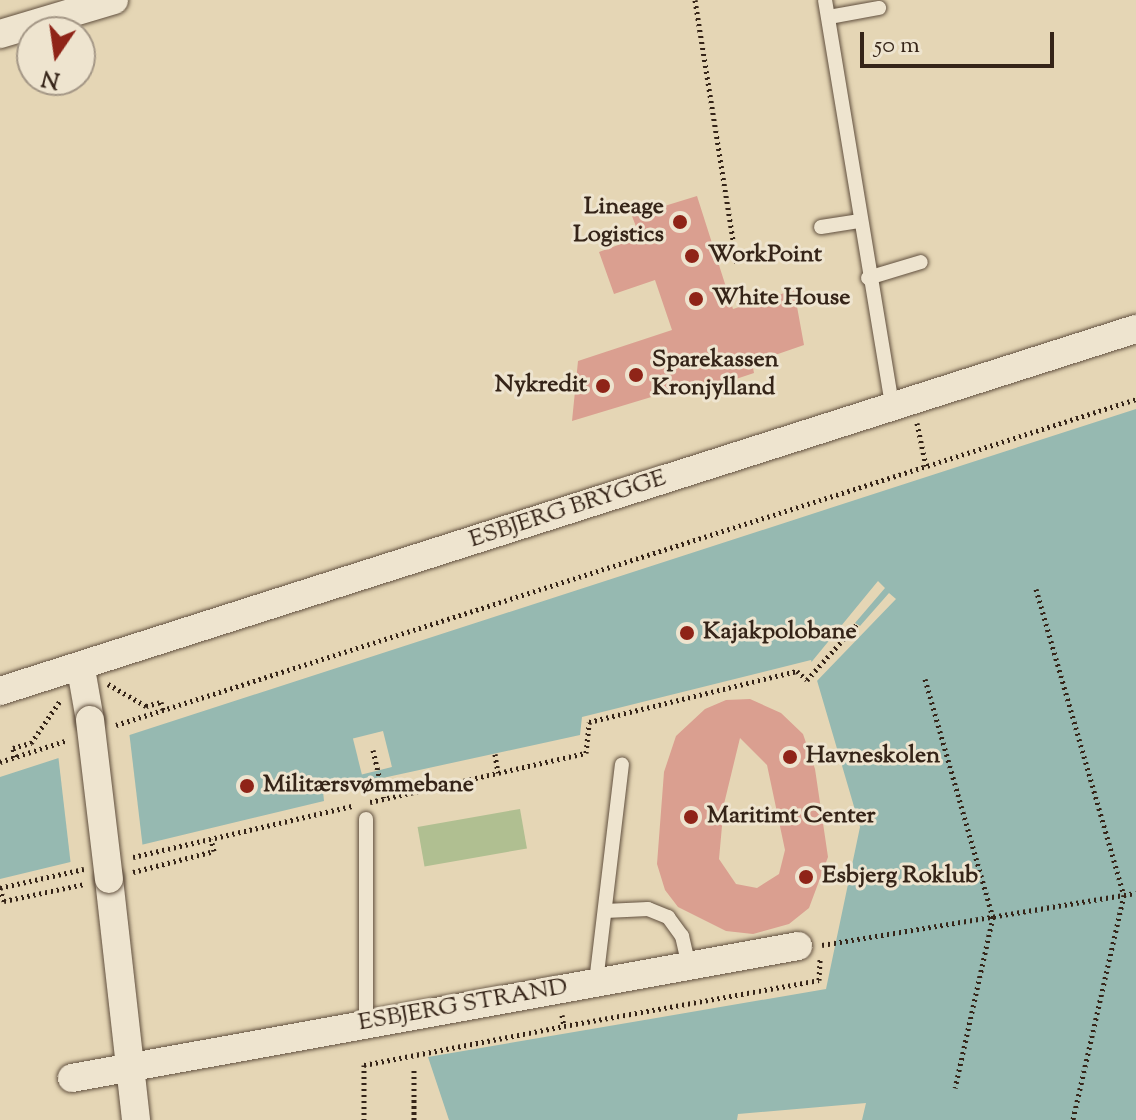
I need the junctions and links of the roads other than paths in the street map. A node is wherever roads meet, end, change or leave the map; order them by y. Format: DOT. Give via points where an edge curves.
graph roads {
  1 [pos="114,0"];
  2 [pos="825,0"];
  3 [pos="81,5"];
  4 [pos="879,8"];
  5 [pos="829,17"];
  6 [pos="0,34"];
  7 [pos="859,221"];
  8 [pos="821,227"];
  9 [pos="921,262"];
  10 [pos="868,278"];
  11 [pos="1136,329"];
  12 [pos="902,402"];
  13 [pos="81,669"];
  14 [pos="0,691"];
  15 [pos="622,765"];
  16 [pos="366,819"];
  17 [pos="605,911"];
  18 [pos="798,946"];
  19 [pos="689,966"];
  20 [pos="596,982"];
  21 [pos="366,1024"];
  22 [pos="129,1068"];
  23 [pos="72,1078"];
  24 [pos="136,1120"];
  1 -- 3 [label="street"];
  2 -- 5 [label="lane"];
  3 -- 6 [label="street"];
  4 -- 5 [label="lane"];
  5 -- 7 [label="lane"];
  7 -- 8 [label="lane"];
  7 -- 10 [label="lane"];
  9 -- 10 [label="lane"];
  10 -- 12 [label="lane"];
  11 -- 12 [label="street, ESBJERG BRYGGE"];
  12 -- 13 [label="street, ESBJERG BRYGGE"];
  13 -- 14 [label="street, ESBJERG BRYGGE"];
  13 -- 22 [label="street, bridge"];
  15 -- 17 [label="lane"];
  16 -- 21 [label="lane"];
  17 -- 19 [label="lane" via="648,909 668,917 682,936"];
  17 -- 20 [label="lane"];
  18 -- 19 [label="street, ESBJERG STRAND"];
  19 -- 20 [label="street, ESBJERG STRAND"];
  20 -- 21 [label="street, ESBJERG STRAND"];
  21 -- 22 [label="street, ESBJERG STRAND"];
  22 -- 23 [label="street, ESBJERG STRAND"];
  22 -- 24 [label="street"];
}
